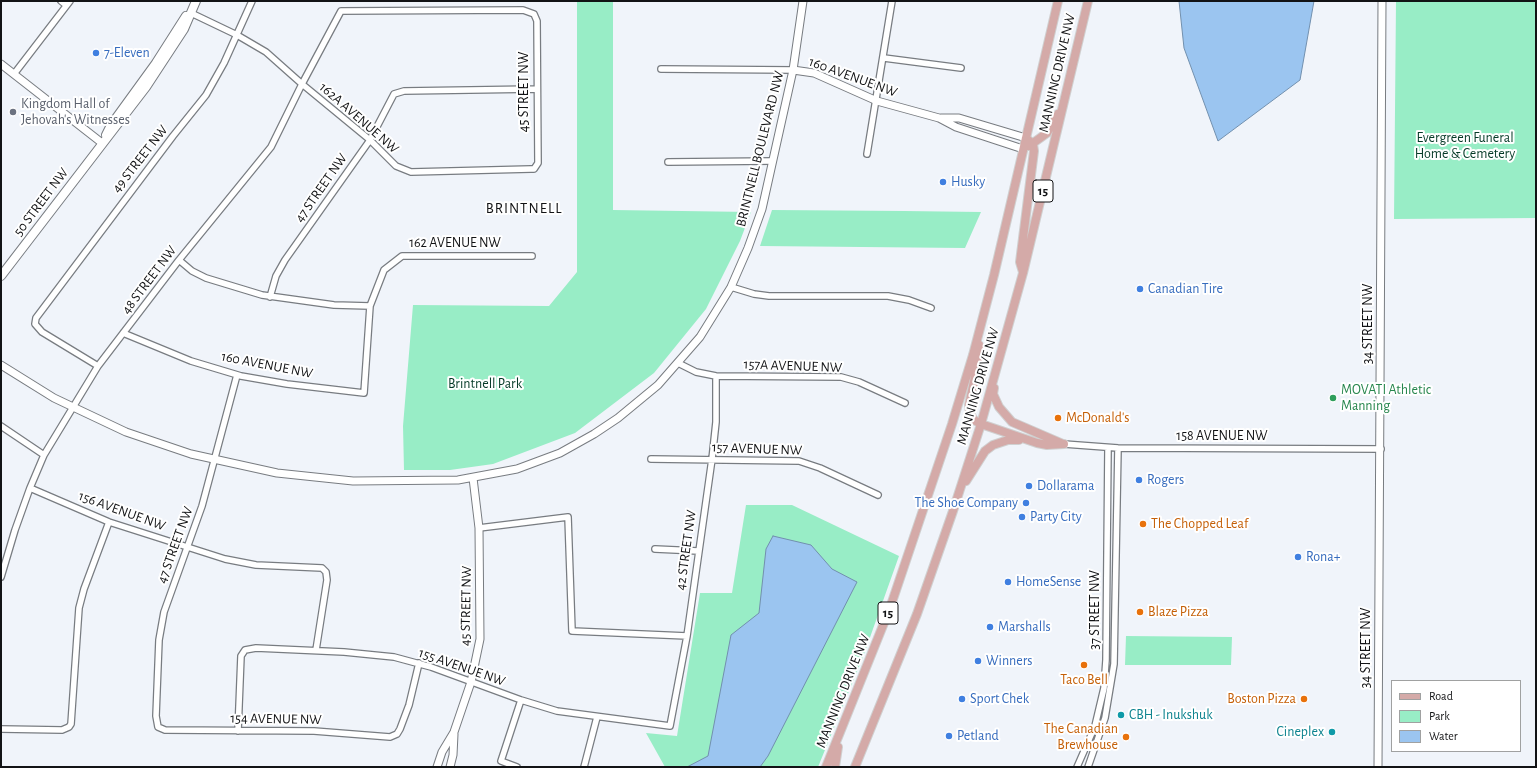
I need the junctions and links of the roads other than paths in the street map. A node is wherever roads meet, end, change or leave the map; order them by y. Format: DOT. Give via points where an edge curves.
graph roads {
  1 [pos="61,1"];
  2 [pos="196,1"];
  3 [pos="252,1"];
  4 [pos="803,1"];
  5 [pos="892,1"];
  6 [pos="1058,1"];
  7 [pos="1088,1"];
  8 [pos="1382,1"];
  9 [pos="68,3"];
  10 [pos="341,11"];
  11 [pos="191,13"];
  12 [pos="236,35"];
  13 [pos="884,58"];
  14 [pos="1,64"];
  15 [pos="961,68"];
  16 [pos="661,69"];
  17 [pos="793,70"];
  18 [pos="14,74"];
  19 [pos="302,84"];
  20 [pos="536,89"];
  21 [pos="877,101"];
  22 [pos="1063,106"];
  23 [pos="938,118"];
  24 [pos="1026,138"];
  25 [pos="370,140"];
  26 [pos="102,143"];
  27 [pos="1033,144"];
  28 [pos="1023,149"];
  29 [pos="867,154"];
  30 [pos="772,161"];
  31 [pos="668,162"];
  32 [pos="534,169"];
  33 [pos="532,256"];
  34 [pos="179,260"];
  35 [pos="1023,272"];
  36 [pos="1,276"];
  37 [pos="731,287"];
  38 [pos="270,297"];
  39 [pos="370,306"];
  40 [pos="931,308"];
  41 [pos="979,332"];
  42 [pos="123,333"];
  43 [pos="678,363"];
  44 [pos="1,365"];
  45 [pos="98,366"];
  46 [pos="237,375"];
  47 [pos="716,376"];
  48 [pos="994,380"];
  49 [pos="905,402"];
  50 [pos="73,408"];
  51 [pos="981,424"];
  52 [pos="1,426"];
  53 [pos="1025,440"];
  54 [pos="1064,444"];
  55 [pos="1108,448"];
  56 [pos="1118,448"];
  57 [pos="1381,449"];
  58 [pos="44,455"];
  59 [pos="651,459"];
  60 [pos="712,459"];
  61 [pos="215,461"];
  62 [pos="473,478"];
  63 [pos="30,488"];
  64 [pos="960,492"];
  65 [pos="878,495"];
  66 [pos="109,522"];
  67 [pos="480,528"];
  68 [pos="187,547"];
  69 [pos="655,549"];
  70 [pos="698,550"];
  71 [pos="2,565"];
  72 [pos="1,577"];
  73 [pos="687,636"];
  74 [pos="316,650"];
  75 [pos="419,663"];
  76 [pos="471,682"];
  77 [pos="521,700"];
  78 [pos="597,717"];
  79 [pos="670,726"];
  80 [pos="158,727"];
  81 [pos="1,729"];
  82 [pos="238,731"];
  83 [pos="841,731"];
  84 [pos="454,732"];
  85 [pos="437,767"];
  86 [pos="450,767"];
  87 [pos="517,767"];
  88 [pos="584,767"];
  89 [pos="826,767"];
  90 [pos="835,767"];
  91 [pos="855,767"];
  92 [pos="1077,767"];
  93 [pos="1088,767"];
  94 [pos="1378,767"];
  1 -- 9 [label="street"];
  2 -- 11 [label="main road, 50 STREET NW"];
  3 -- 12 [label="street, 49 STREET NW"];
  4 -- 17 [label="street, BRINTNELL BOULEVARD NW"];
  5 -- 13 [label="street"];
  6 -- 24 [label="main road, MANNING DRIVE NW"];
  7 -- 22 [label="main road, MANNING DRIVE NW / 15"];
  8 -- 57 [label="street, 34 STREET NW"];
  9 -- 18 [label="street"];
  10 -- 19 [label="street, 48 STREET NW"];
  10 -- 20 [label="street, 45 STREET NW" via="523,10 534,14 537,21"];
  11 -- 12 [label="street, 162A AVENUE NW"];
  11 -- 26 [label="main road, 50 STREET NW" via="160,67 116,128"];
  12 -- 19 [label="street, 162A AVENUE NW" via="266,52"];
  12 -- 45 [label="street, 49 STREET NW" via="219,74 206,95 38,313 36,324 42,332"];
  13 -- 15 [label="street"];
  13 -- 21 [label="street"];
  14 -- 18 [label="street"];
  16 -- 17 [label="street, 160 AVENUE NW"];
  17 -- 21 [label="street, 160 AVENUE NW" via="814,73"];
  17 -- 30 [label="street, BRINTNELL BOULEVARD NW"];
  18 -- 26 [label="street"];
  19 -- 25 [label="street, 162A AVENUE NW"];
  19 -- 34 [label="street, 48 STREET NW" via="271,147"];
  20 -- 25 [label="street, 47 STREET NW" via="404,91 394,94"];
  20 -- 32 [label="street, 45 STREET NW" via="538,163"];
  21 -- 23 [label="street, 160 AVENUE NW"];
  21 -- 29 [label="street"];
  22 -- 27 [label="main road" via="1047,132"];
  22 -- 35 [label="main road, MANNING DRIVE NW / 15"];
  23 -- 24 [label="street, 160 AVENUE NW" via="959,118"];
  23 -- 28 [label="street, 160 AVENUE NW" via="956,127"];
  24 -- 27 [label="main road"];
  24 -- 28 [label="main road, MANNING DRIVE NW"];
  25 -- 32 [label="street, 162A AVENUE NW" via="396,166 411,172"];
  25 -- 38 [label="street, 47 STREET NW" via="285,260 276,276"];
  26 -- 36 [label="main road, 50 STREET NW"];
  27 -- 28 [label="main road"];
  27 -- 35 [label="main road" via="1020,262"];
  28 -- 41 [label="main road, MANNING DRIVE NW"];
  30 -- 31 [label="street"];
  30 -- 37 [label="street, BRINTNELL BOULEVARD NW" via="762,208"];
  33 -- 39 [label="street, 162 AVENUE NW" via="402,256 384,270"];
  34 -- 38 [label="street" via="206,278"];
  34 -- 42 [label="street, 48 STREET NW"];
  35 -- 48 [label="main road, MANNING DRIVE NW / 15"];
  37 -- 40 [label="street" via="768,296 888,296"];
  37 -- 43 [label="street, BRINTNELL BOULEVARD NW" via="708,324"];
  38 -- 39 [label="street" via="334,305"];
  39 -- 46 [label="street, 160 AVENUE NW" via="364,393"];
  41 -- 51 [label="main road" via="978,362 969,405 970,414"];
  41 -- 83 [label="main road, MANNING DRIVE NW / 15" via="942,457 892,601"];
  42 -- 45 [label="street, 48 STREET NW"];
  42 -- 46 [label="street, 160 AVENUE NW" via="191,361"];
  43 -- 47 [label="street, 157A AVENUE NW" via="696,372"];
  43 -- 62 [label="street, BRINTNELL BOULEVARD NW" via="637,403 576,444 531,464 503,473"];
  44 -- 50 [label="street, BRINTNELL BOULEVARD NW"];
  45 -- 50 [label="street, 48 STREET NW"];
  46 -- 61 [label="street, 47 STREET NW"];
  47 -- 49 [label="street, 157A AVENUE NW" via="841,377"];
  47 -- 60 [label="street, 42 STREET NW" via="716,422"];
  48 -- 51 [label="main road, MANNING DRIVE NW"];
  48 -- 54 [label="main road" via="993,394 1004,415 1022,427"];
  50 -- 58 [label="street, 48 STREET NW"];
  50 -- 61 [label="street, BRINTNELL BOULEVARD NW" via="146,440"];
  51 -- 53 [label="main road"];
  51 -- 64 [label="main road, MANNING DRIVE NW"];
  52 -- 58 [label="street"];
  53 -- 54 [label="main road" via="1046,445"];
  53 -- 64 [label="main road" via="1008,440 985,451"];
  54 -- 55 [label="street, 158 AVENUE NW"];
  55 -- 56 [label="street, 158 AVENUE NW"];
  55 -- 92 [label="street, 37 STREET NW" via="1104,688 1095,726"];
  56 -- 57 [label="street, 158 AVENUE NW"];
  56 -- 93 [label="street, 37 STREET NW" via="1114,664 1105,718"];
  57 -- 94 [label="street, 34 STREET NW"];
  58 -- 63 [label="street, 48 STREET NW"];
  59 -- 60 [label="street, 157 AVENUE NW"];
  60 -- 65 [label="street, 157 AVENUE NW" via="799,461"];
  60 -- 70 [label="street, 42 STREET NW"];
  61 -- 62 [label="street, BRINTNELL BOULEVARD NW" via="332,480 421,481"];
  61 -- 68 [label="street, 47 STREET NW"];
  62 -- 67 [label="street, 45 STREET NW"];
  63 -- 66 [label="street, 156 AVENUE NW"];
  63 -- 71 [label="street, 48 STREET NW"];
  64 -- 91 [label="main road, MANNING DRIVE NW / 15" via="917,614"];
  66 -- 68 [label="street, 156 AVENUE NW"];
  66 -- 81 [label="street" via="79,608 72,721 69,727 62,730"];
  67 -- 73 [label="street" via="568,517 572,631"];
  67 -- 76 [label="street, 45 STREET NW" via="481,628"];
  68 -- 74 [label="street, 156 AVENUE NW" via="245,564 318,567 324,570 327,580"];
  68 -- 80 [label="street, 47 STREET NW" via="171,588 162,623 156,716"];
  69 -- 70 [label="street"];
  70 -- 73 [label="street, 42 STREET NW"];
  71 -- 72 [label="street, 48 STREET NW"];
  73 -- 79 [label="street, 42 STREET NW"];
  74 -- 75 [label="street, 155 AVENUE NW" via="374,654"];
  74 -- 82 [label="street, 155 AVENUE NW" via="245,650 241,659"];
  75 -- 76 [label="street, 155 AVENUE NW"];
  75 -- 82 [label="street, 154 AVENUE NW" via="409,705 400,729 394,736 314,731"];
  76 -- 77 [label="street, 155 AVENUE NW"];
  76 -- 84 [label="street, 45 STREET NW"];
  77 -- 78 [label="street, 155 AVENUE NW" via="557,712"];
  77 -- 87 [label="street" via="501,761"];
  78 -- 79 [label="street, 155 AVENUE NW"];
  78 -- 88 [label="street"];
  80 -- 82 [label="street, 154 AVENUE NW" via="164,730"];
  83 -- 89 [label="main road, MANNING DRIVE NW / 15"];
  83 -- 90 [label="main road"];
  84 -- 85 [label="street, 45 STREET NW" via="442,752"];
  84 -- 86 [label="street, 45 STREET NW"];
}
